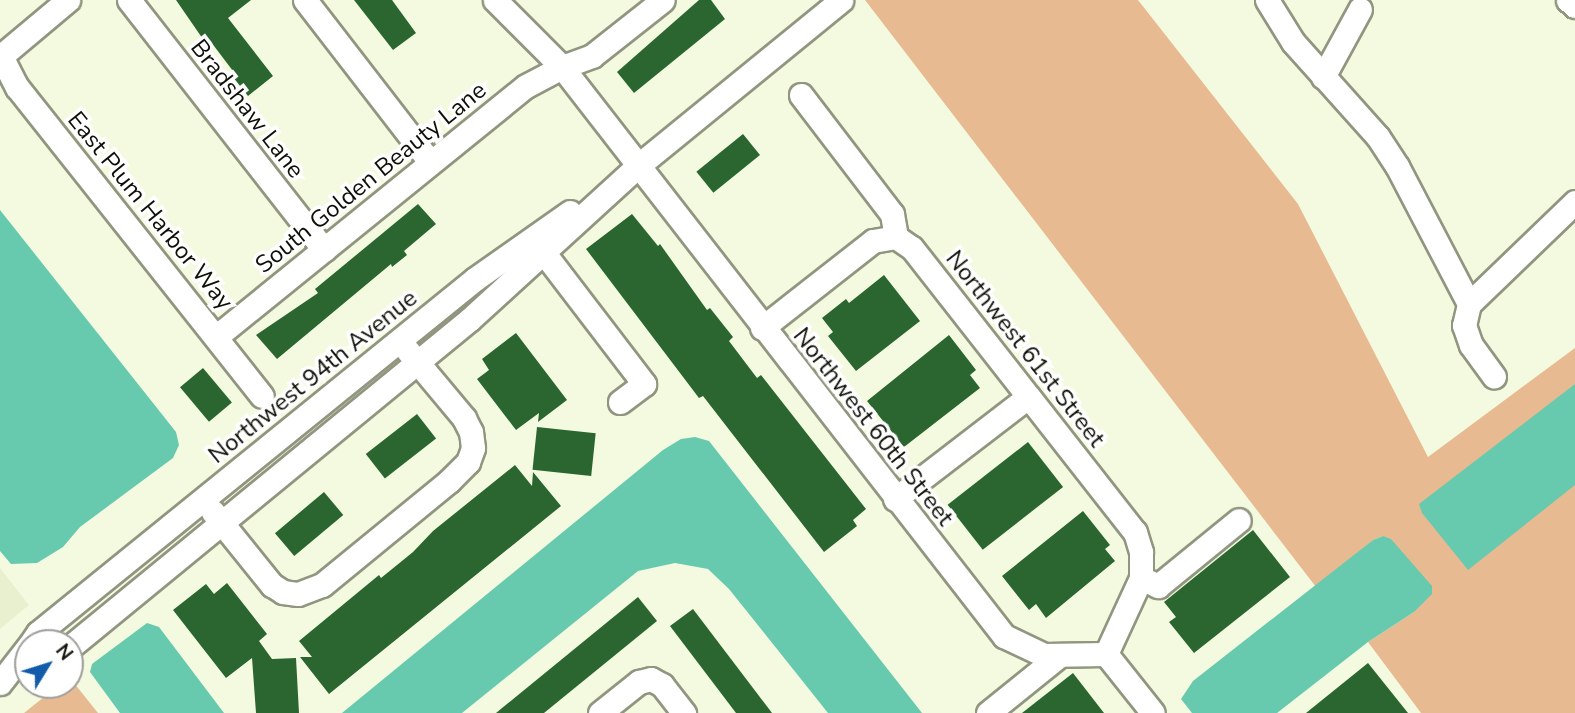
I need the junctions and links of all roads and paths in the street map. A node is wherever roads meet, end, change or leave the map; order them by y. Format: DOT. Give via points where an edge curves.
graph roads {
  1 [pos="68,0"];
  2 [pos="129,0"];
  3 [pos="305,0"];
  4 [pos="495,0"];
  5 [pos="663,0"];
  6 [pos="841,0"];
  7 [pos="1267,0"];
  8 [pos="1568,0"];
  9 [pos="1575,6"];
  10 [pos="1360,9"];
  11 [pos="1,56"];
  12 [pos="562,67"];
  13 [pos="1323,77"];
  14 [pos="801,95"];
  15 [pos="430,162"];
  16 [pos="639,164"];
  17 [pos="1575,202"];
  18 [pos="896,237"];
  19 [pos="324,250"];
  20 [pos="544,253"];
  21 [pos="1469,304"];
  22 [pos="762,328"];
  23 [pos="217,336"];
  24 [pos="399,340"];
  25 [pos="417,362"];
  26 [pos="1494,377"];
  27 [pos="262,396"];
  28 [pos="1028,397"];
  29 [pos="621,402"];
  30 [pos="895,499"];
  31 [pos="203,500"];
  32 [pos="1239,520"];
  33 [pos="221,522"];
  34 [pos="1141,578"];
  35 [pos="43,629"];
  36 [pos="84,635"];
  37 [pos="1106,654"];
  38 [pos="1060,655"];
  39 [pos="14,665"];
  40 [pos="1,683"];
  41 [pos="600,713"];
  42 [pos="684,713"];
  43 [pos="988,713"];
  44 [pos="1153,713"];
  1 -- 11 [label="street"];
  2 -- 19 [label="street, Bradshaw Lane"];
  3 -- 15 [label="street"];
  4 -- 12 [label="street, Northwest 60th Street"];
  5 -- 12 [label="street, South Golden Beauty Lane" via="592,56"];
  6 -- 16 [label="street, Northwest 94th Avenue"];
  7 -- 13 [label="street" via="1293,42"];
  8 -- 9 [label="street"];
  10 -- 13 [label="street"];
  11 -- 23 [label="street, East Plum Harbor Way" via="17,87"];
  12 -- 15 [label="street, South Golden Beauty Lane" via="526,86"];
  12 -- 16 [label="street, Northwest 60th Street"];
  13 -- 21 [label="street" via="1391,156"];
  14 -- 18 [label="street, Northwest 61st Street" via="892,214"];
  15 -- 19 [label="street, South Golden Beauty Lane"];
  16 -- 20 [label="street, Northwest 94th Avenue"];
  16 -- 22 [label="street, Northwest 60th Street"];
  16 -- 24 [label="street, Northwest 94th Avenue" via="475,279"];
  17 -- 21 [label="street"];
  18 -- 22 [label="street" via="873,241"];
  18 -- 28 [label="street, Northwest 61st Street" via="912,248"];
  19 -- 23 [label="street, South Golden Beauty Lane"];
  20 -- 25 [label="street, Northwest 94th Avenue"];
  20 -- 29 [label="street" via="644,384"];
  21 -- 26 [label="street" via="1464,325 1471,345"];
  22 -- 30 [label="street, Northwest 60th Street"];
  23 -- 27 [label="street, East Plum Harbor Way"];
  24 -- 25 [label="street"];
  24 -- 31 [label="street, Northwest 94th Avenue"];
  25 -- 33 [label="street, Northwest 94th Avenue"];
  25 -- 33 [label="street" via="464,418 473,448 468,462 449,481 332,576 298,594 272,585"];
  28 -- 30 [label="street"];
  28 -- 34 [label="street, Northwest 61st Street" via="1135,532"];
  30 -- 38 [label="street, Northwest 60th Street" via="1004,636 1044,655"];
  31 -- 33 [label="street"];
  31 -- 35 [label="street, Northwest 94th Avenue"];
  32 -- 34 [label="street" via="1158,586"];
  33 -- 36 [label="street, Northwest 94th Avenue"];
  34 -- 37 [label="street, Northwest 61st Street"];
  37 -- 38 [label="street, Northwest 60th Street"];
  37 -- 44 [label="street"];
  38 -- 43 [label="street"];
  39 -- 40 [label="street, Northwest 94th Avenue"];
  41 -- 42 [label="street" via="639,682 651,679 662,685"];
}
